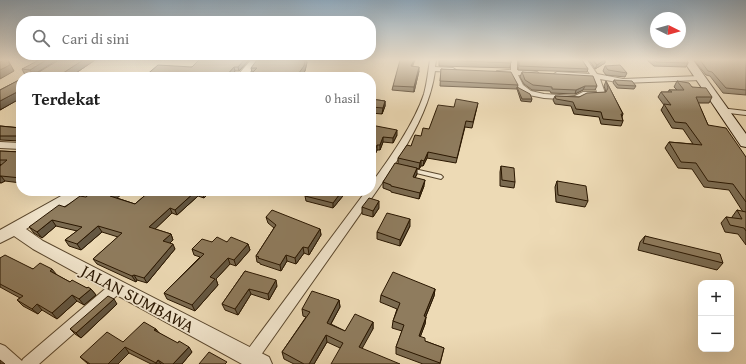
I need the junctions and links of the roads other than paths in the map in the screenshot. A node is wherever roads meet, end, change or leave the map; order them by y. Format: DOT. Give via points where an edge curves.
graph roads {
  1 [pos="430,77"];
  2 [pos="516,77"];
  3 [pos="595,77"];
  4 [pos="602,77"];
  5 [pos="700,78"];
  6 [pos="723,110"];
  7 [pos="746,113"];
  8 [pos="746,143"];
  9 [pos="0,145"];
  10 [pos="16,146"];
  11 [pos="403,168"];
  12 [pos="441,177"];
  13 [pos="376,185"];
  14 [pos="71,196"];
  15 [pos="368,196"];
  16 [pos="15,229"];
  17 [pos="0,237"];
  18 [pos="117,287"];
  19 [pos="0,351"];
  20 [pos="256,360"];
  21 [pos="16,364"];
  22 [pos="28,364"];
  1 -- 13 [label="street" via="424,103 392,165"];
  2 -- 3 [label="street" via="522,89 529,93 577,98 583,94 600,94"];
  4 -- 5 [label="street" via="623,80"];
  5 -- 6 [label="main road"];
  6 -- 7 [label="street"];
  6 -- 8 [label="main road"];
  9 -- 10 [label="street"];
  11 -- 12 [label="lane"];
  14 -- 16 [label="street"];
  15 -- 20 [label="street"];
  16 -- 17 [label="street"];
  16 -- 18 [label="street, JALAN SUMBAWA" via="38,245"];
  18 -- 20 [label="street, JALAN SUMBAWA"];
  18 -- 22 [label="street"];
  19 -- 21 [label="street"];
}
